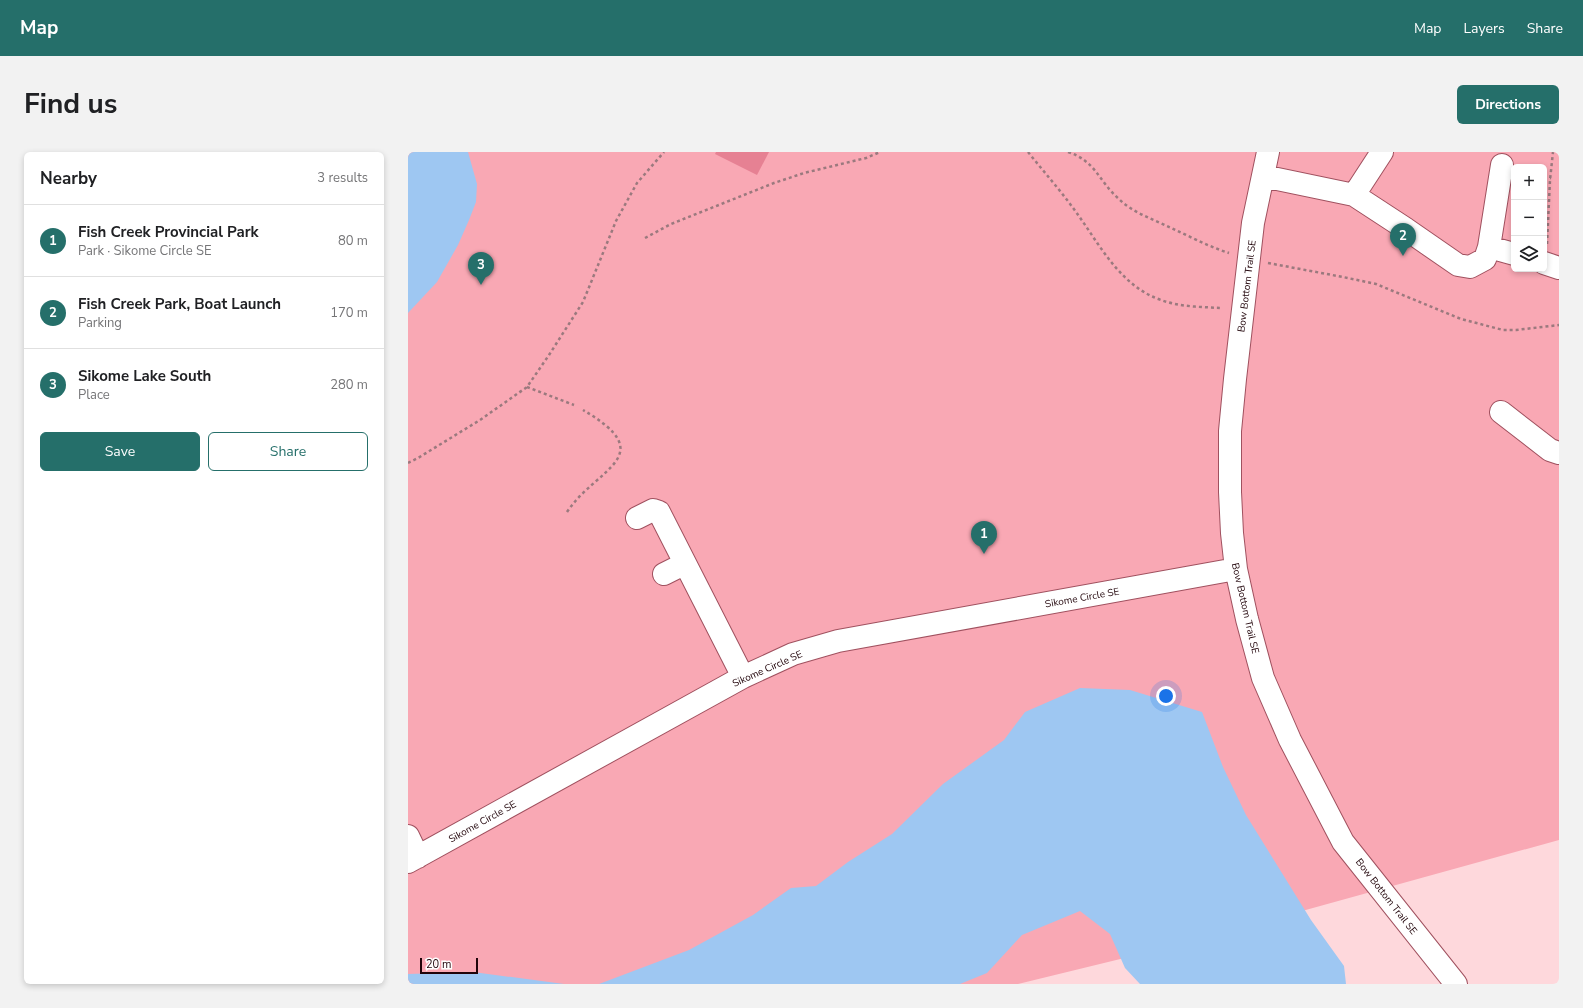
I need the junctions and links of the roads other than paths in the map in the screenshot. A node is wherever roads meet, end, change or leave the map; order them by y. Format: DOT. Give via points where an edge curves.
graph roads {
  1 [pos="1268,152"];
  2 [pos="1382,152"];
  3 [pos="1502,165"];
  4 [pos="1263,176"];
  5 [pos="1354,195"];
  6 [pos="1489,247"];
  7 [pos="1511,253"];
  8 [pos="1501,412"];
  9 [pos="1559,453"];
  10 [pos="637,518"];
  11 [pos="684,564"];
  12 [pos="1236,569"];
  13 [pos="664,574"];
  14 [pos="743,677"];
  15 [pos="408,836"];
  16 [pos="413,859"];
  17 [pos="1456,984"];
  1 -- 4 [label="street, Bow Bottom Trail SE"];
  2 -- 5 [label="street"];
  3 -- 6 [label="street"];
  4 -- 5 [label="street"];
  4 -- 12 [label="street, Bow Bottom Trail SE" via="1253,223 1230,431 1230,492"];
  5 -- 6 [label="street" via="1458,265 1470,267 1485,259"];
  6 -- 7 [label="street"];
  8 -- 9 [label="street" via="1550,450"];
  10 -- 11 [label="street" via="653,510 659,512"];
  11 -- 13 [label="street"];
  11 -- 14 [label="street"];
  12 -- 14 [label="street, Sikome Circle SE" via="838,641 793,654"];
  12 -- 17 [label="street, Bow Bottom Trail SE" via="1263,678 1290,740 1343,842"];
  14 -- 16 [label="street, Sikome Circle SE"];
  15 -- 16 [label="street"];
}
